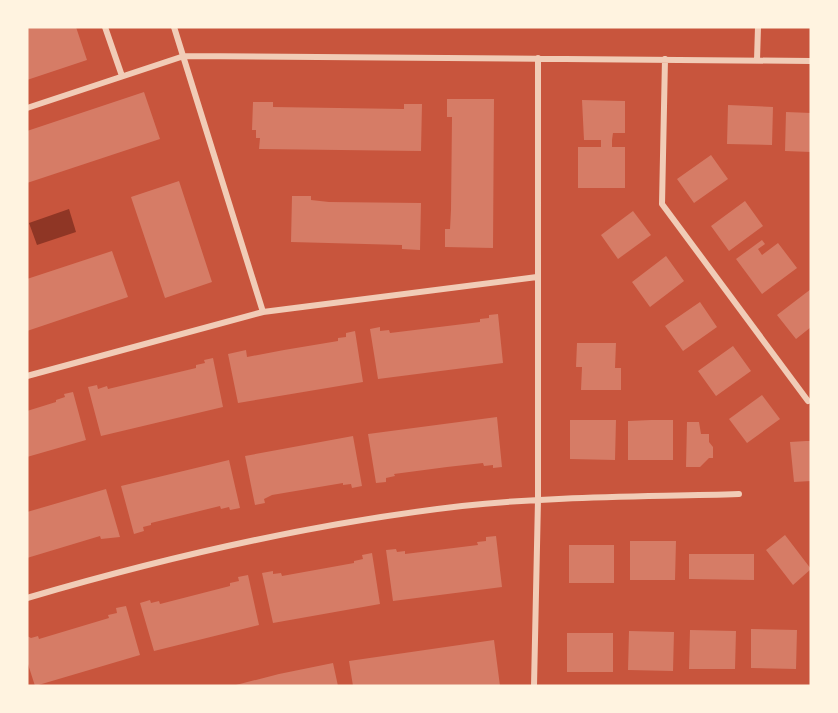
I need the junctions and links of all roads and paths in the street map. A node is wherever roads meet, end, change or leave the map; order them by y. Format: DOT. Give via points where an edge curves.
graph roads {
  1 [pos="105,27"];
  2 [pos="174,27"];
  3 [pos="758,27"];
  4 [pos="184,56"];
  5 [pos="538,58"];
  6 [pos="665,59"];
  7 [pos="758,60"];
  8 [pos="811,61"];
  9 [pos="122,76"];
  10 [pos="27,108"];
  11 [pos="537,277"];
  12 [pos="262,312"];
  13 [pos="27,376"];
  14 [pos="808,401"];
  15 [pos="739,494"];
  16 [pos="538,500"];
  17 [pos="27,598"];
  18 [pos="534,686"];
  1 -- 9 [label="street"];
  2 -- 4 [label="street"];
  3 -- 7 [label="street"];
  4 -- 5 [label="street"];
  4 -- 9 [label="street"];
  4 -- 12 [label="street"];
  5 -- 6 [label="street"];
  5 -- 11 [label="street"];
  6 -- 7 [label="street"];
  6 -- 14 [label="street" via="662,204"];
  7 -- 8 [label="street"];
  9 -- 10 [label="street"];
  11 -- 12 [label="street"];
  11 -- 16 [label="street"];
  12 -- 13 [label="street"];
  15 -- 16 [label="street"];
  16 -- 17 [label="street" via="372,518 274,535 152,563"];
  16 -- 18 [label="street"];
}
